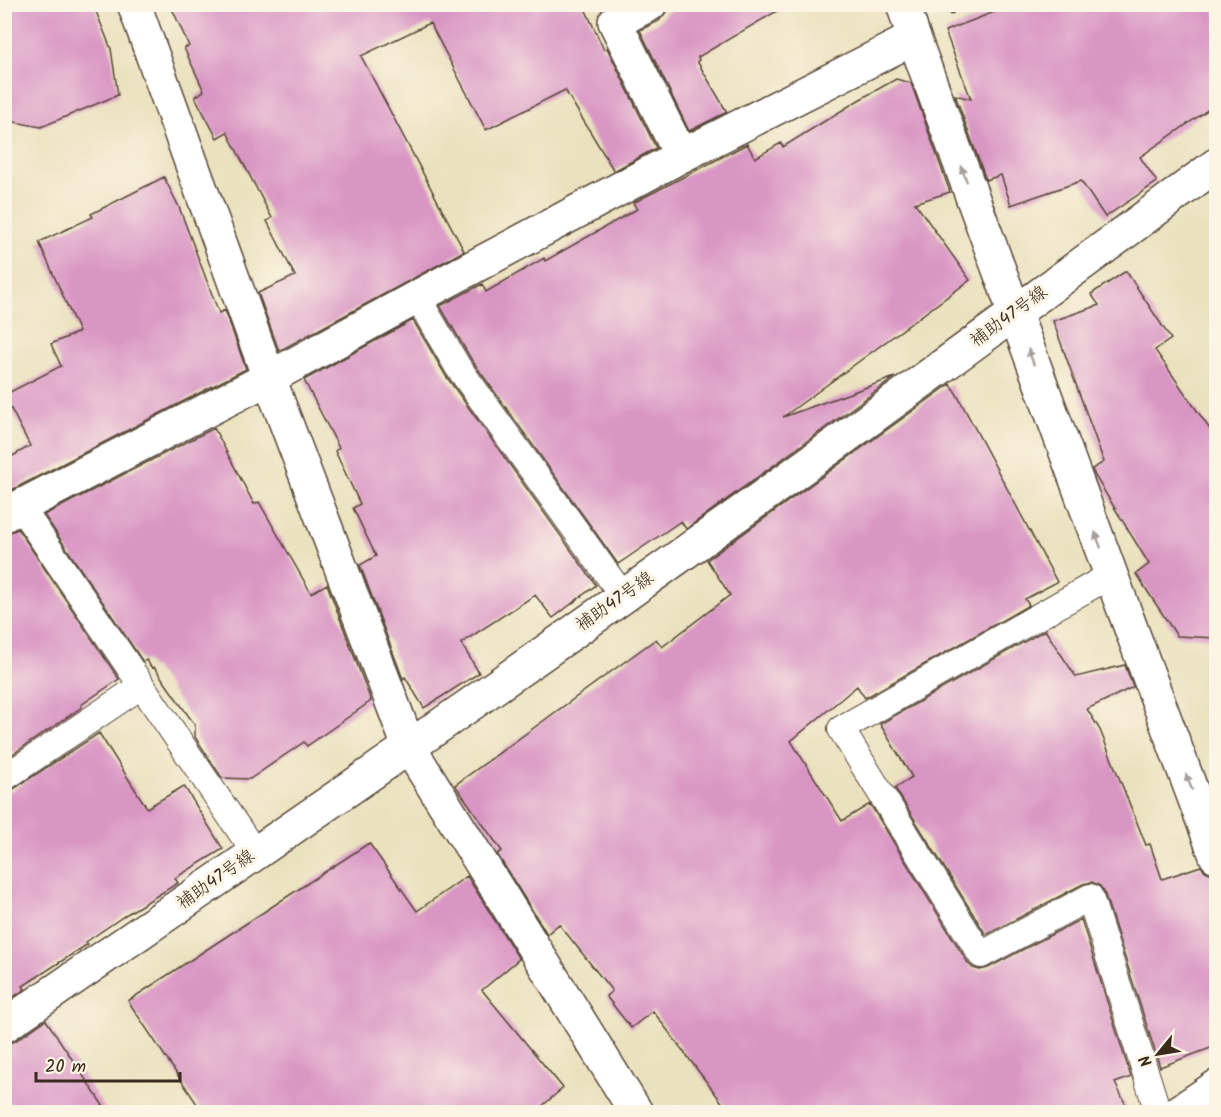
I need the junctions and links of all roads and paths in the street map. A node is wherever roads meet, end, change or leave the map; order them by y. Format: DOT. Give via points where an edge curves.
graph roads {
  1 [pos="134,4"];
  2 [pos="650,4"];
  3 [pos="903,4"];
  4 [pos="914,38"];
  5 [pos="681,156"];
  6 [pos="1216,165"];
  7 [pos="417,297"];
  8 [pos="1016,313"];
  9 [pos="269,378"];
  10 [pos="12,510"];
  11 [pos="1111,575"];
  12 [pos="623,596"];
  13 [pos="141,686"];
  14 [pos="409,747"];
  15 [pos="4,778"];
  16 [pos="255,853"];
  17 [pos="1216,856"];
  18 [pos="4,1026"];
  19 [pos="1216,1087"];
  20 [pos="636,1113"];
  21 [pos="1158,1113"];
  22 [pos="1179,1113"];
  1 -- 9 [label="street"];
  2 -- 5 [label="street" via="615,22"];
  3 -- 4 [label="street"];
  4 -- 5 [label="street"];
  8 -- 4 [label="street, one-way"];
  5 -- 7 [label="street"];
  6 -- 8 [label="street, 補助47号線"];
  7 -- 9 [label="street"];
  7 -- 12 [label="lane" via="458,367"];
  11 -- 8 [label="street, one-way"];
  8 -- 12 [label="street, 補助47号線"];
  9 -- 10 [label="street"];
  9 -- 14 [label="street"];
  10 -- 13 [label="lane"];
  17 -- 11 [label="street, one-way"];
  11 -- 21 [label="lane" via="841,729 981,955 1090,897"];
  12 -- 14 [label="street, 補助47号線"];
  13 -- 15 [label="lane"];
  13 -- 16 [label="lane"];
  14 -- 16 [label="street, 補助47号線"];
  14 -- 20 [label="street"];
  16 -- 18 [label="street, 補助47号線"];
  19 -- 22 [label="street"];
}
